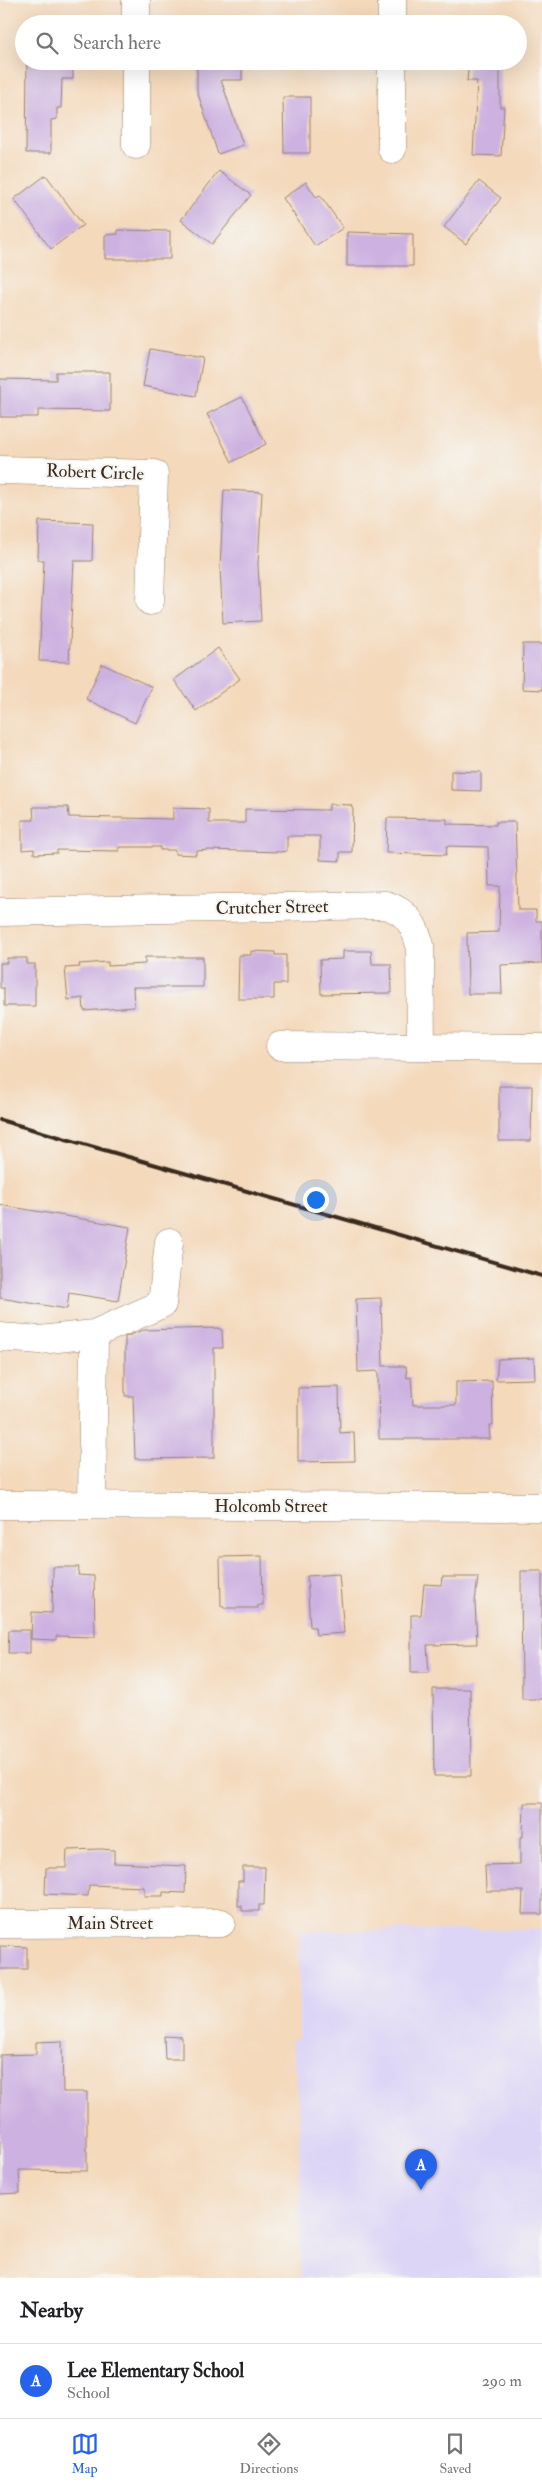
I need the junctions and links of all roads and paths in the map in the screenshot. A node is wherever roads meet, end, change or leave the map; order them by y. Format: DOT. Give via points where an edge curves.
graph roads {
  1 [pos="136,0"];
  2 [pos="392,0"];
  3 [pos="136,15"];
  4 [pos="392,15"];
  5 [pos="136,70"];
  6 [pos="392,70"];
  7 [pos="136,145"];
  8 [pos="392,149"];
  9 [pos="0,470"];
  10 [pos="150,601"];
  11 [pos="0,912"];
  12 [pos="280,1046"];
  13 [pos="421,1047"];
  14 [pos="542,1048"];
  15 [pos="169,1242"];
  16 [pos="94,1334"];
  17 [pos="0,1337"];
  18 [pos="0,1505"];
  19 [pos="92,1505"];
  20 [pos="542,1508"];
  21 [pos="221,1923"];
  22 [pos="0,1924"];
  1 -- 3 [label="street"];
  2 -- 4 [label="street"];
  5 -- 7 [label="street"];
  6 -- 8 [label="street"];
  9 -- 10 [label="street, Robert Circle" via="154,474"];
  11 -- 13 [label="street, Crutcher Street" via="386,905 409,918 420,945"];
  12 -- 13 [label="street"];
  13 -- 14 [label="street"];
  15 -- 16 [label="street" via="162,1304"];
  16 -- 17 [label="street" via="40,1340"];
  16 -- 19 [label="street"];
  18 -- 19 [label="street, Holcomb Street"];
  19 -- 20 [label="street, Holcomb Street"];
  21 -- 22 [label="street, Main Street"];
}
